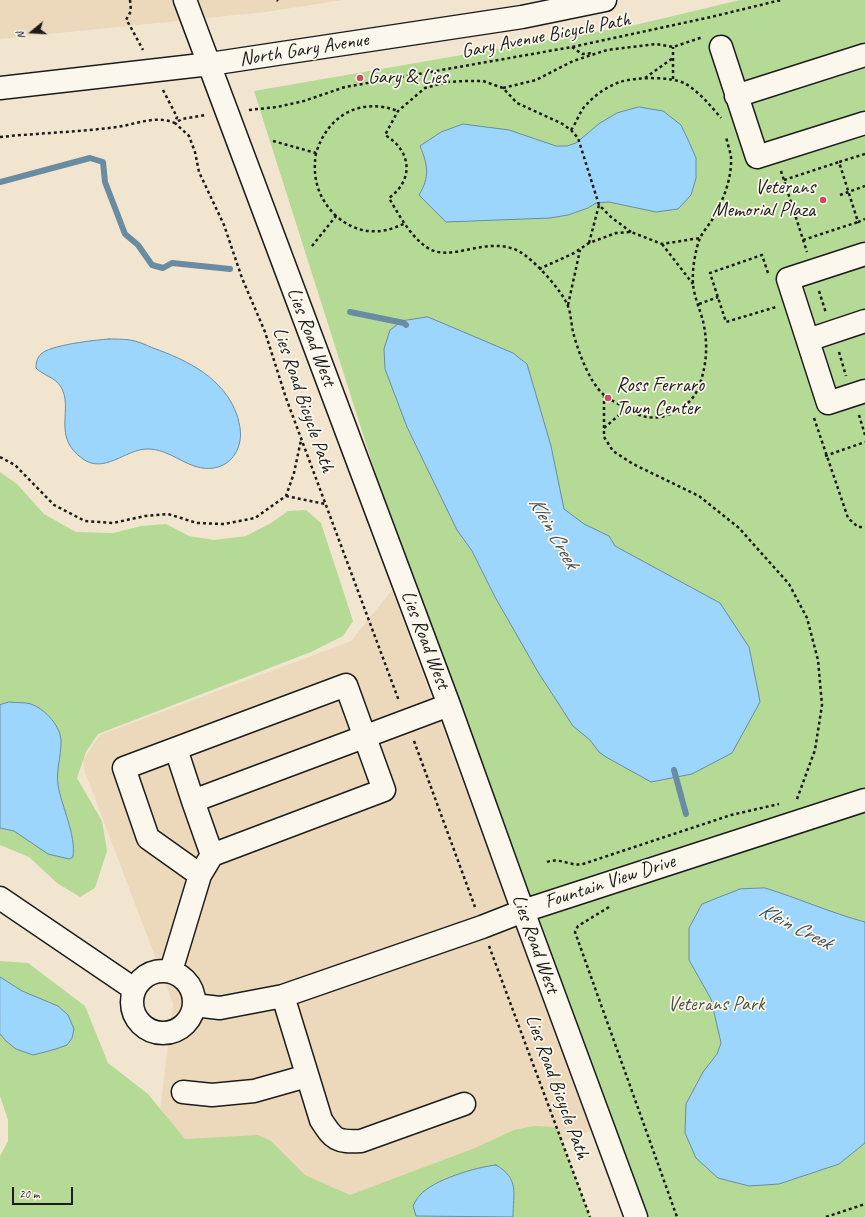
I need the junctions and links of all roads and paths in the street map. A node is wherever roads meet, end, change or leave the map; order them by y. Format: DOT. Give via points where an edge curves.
graph roads {
  1 [pos="130,0"];
  2 [pos="185,0"];
  3 [pos="605,0"];
  4 [pos="781,0"];
  5 [pos="129,24"];
  6 [pos="715,41"];
  7 [pos="572,47"];
  8 [pos="674,47"];
  9 [pos="599,53"];
  10 [pos="865,56"];
  11 [pos="673,58"];
  12 [pos="210,64"];
  13 [pos="645,79"];
  14 [pos="673,80"];
  15 [pos="0,88"];
  16 [pos="503,88"];
  17 [pos="736,96"];
  18 [pos="269,108"];
  19 [pos="398,111"];
  20 [pos="177,117"];
  21 [pos="182,119"];
  22 [pos="722,119"];
  23 [pos="175,123"];
  24 [pos="865,123"];
  25 [pos="572,130"];
  26 [pos="725,134"];
  27 [pos="0,137"];
  28 [pos="273,141"];
  29 [pos="775,152"];
  30 [pos="316,153"];
  31 [pos="865,154"];
  32 [pos="840,162"];
  33 [pos="784,180"];
  34 [pos="865,186"];
  35 [pos="849,192"];
  36 [pos="840,195"];
  37 [pos="599,205"];
  38 [pos="336,216"];
  39 [pos="865,219"];
  40 [pos="858,222"];
  41 [pos="405,224"];
  42 [pos="631,232"];
  43 [pos="700,238"];
  44 [pos="803,240"];
  45 [pos="589,243"];
  46 [pos="662,244"];
  47 [pos="312,246"];
  48 [pos="580,249"];
  49 [pos="865,254"];
  50 [pos="762,255"];
  51 [pos="539,269"];
  52 [pos="813,271"];
  53 [pos="693,284"];
  54 [pos="718,297"];
  55 [pos="699,304"];
  56 [pos="568,305"];
  57 [pos="778,306"];
  58 [pos="865,322"];
  59 [pos="832,332"];
  60 [pos="808,340"];
  61 [pos="859,393"];
  62 [pos="604,395"];
  63 [pos="626,409"];
  64 [pos="604,428"];
  65 [pos="865,435"];
  66 [pos="301,439"];
  67 [pos="865,442"];
  68 [pos="825,456"];
  69 [pos="0,457"];
  70 [pos="286,496"];
  71 [pos="325,504"];
  72 [pos="398,699"];
  73 [pos="450,705"];
  74 [pos="365,737"];
  75 [pos="416,746"];
  76 [pos="176,749"];
  77 [pos="865,800"];
  78 [pos="193,801"];
  79 [pos="791,801"];
  80 [pos="783,803"];
  81 [pos="212,855"];
  82 [pos="547,862"];
  83 [pos="200,875"];
  84 [pos="469,892"];
  85 [pos="0,898"];
  86 [pos="615,905"];
  87 [pos="523,911"];
  88 [pos="497,968"];
  89 [pos="171,971"];
  90 [pos="134,989"];
  91 [pos="283,996"];
  92 [pos="194,1005"];
  93 [pos="307,1076"];
  94 [pos="183,1092"];
  95 [pos="464,1104"];
  96 [pos="865,1204"];
  97 [pos="590,1217"];
  98 [pos="636,1217"];
  99 [pos="677,1217"];
  100 [pos="826,1217"];
  1 -- 5 [label="path" via="131,11 126,20"];
  2 -- 12 [label="street, Lies Road West"];
  3 -- 12 [label="street, North Gary Avenue" via="522,17"];
  4 -- 7 [label="path, Gary Avenue Bicycle Path"];
  6 -- 8 [label="path"];
  6 -- 17 [label="street"];
  7 -- 9 [label="path" via="582,54"];
  7 -- 18 [label="path, Gary Avenue Bicycle Path" via="345,86 304,101"];
  8 -- 9 [label="path" via="656,44"];
  8 -- 11 [label="path"];
  9 -- 16 [label="path" via="573,61 536,80"];
  10 -- 17 [label="street"];
  11 -- 13 [label="path"];
  11 -- 14 [label="path"];
  12 -- 15 [label="street, North Gary Avenue"];
  12 -- 73 [label="street, Lies Road West"];
  13 -- 14 [label="path"];
  13 -- 25 [label="path" via="620,82 601,91 585,104"];
  14 -- 22 [label="path" via="685,84 706,100"];
  16 -- 19 [label="path" via="482,81 447,82 425,88"];
  16 -- 25 [label="path" via="517,103"];
  17 -- 29 [label="street" via="756,157"];
  19 -- 30 [label="path" via="374,106 348,113 333,123"];
  19 -- 41 [label="path" via="385,135 400,146 406,163 401,187 389,198"];
  20 -- 23 [label="path"];
  21 -- 23 [label="path"];
  23 -- 27 [label="path" via="168,120 145,120 118,127"];
  23 -- 66 [label="path, Lies Road Bicycle Path" via="191,141 200,172 266,332"];
  24 -- 29 [label="street"];
  25 -- 37 [label="path" via="578,138"];
  26 -- 43 [label="path" via="731,156 727,188 712,220"];
  28 -- 30 [label="path"];
  29 -- 33 [label="path"];
  30 -- 38 [label="path" via="314,171 317,188 321,199"];
  31 -- 32 [label="path"];
  32 -- 33 [label="path"];
  32 -- 35 [label="path"];
  33 -- 44 [label="path"];
  34 -- 35 [label="path"];
  35 -- 36 [label="path"];
  35 -- 40 [label="path"];
  37 -- 42 [label="path"];
  37 -- 45 [label="path"];
  38 -- 41 [label="path" via="346,225 371,232 394,229"];
  38 -- 47 [label="path"];
  39 -- 40 [label="path"];
  40 -- 44 [label="path"];
  41 -- 51 [label="path" via="426,248 441,253 453,253 484,246 508,246 526,256"];
  42 -- 45 [label="path" via="616,233"];
  42 -- 46 [label="path"];
  43 -- 46 [label="path"];
  43 -- 53 [label="path"];
  44 -- 52 [label="path"];
  45 -- 48 [label="path"];
  46 -- 53 [label="path"];
  48 -- 51 [label="path"];
  48 -- 56 [label="path"];
  49 -- 52 [label="street"];
  50 -- 54 [label="path" via="710,273"];
  51 -- 56 [label="path"];
  52 -- 59 [label="path"];
  52 -- 60 [label="street" via="788,279"];
  53 -- 55 [label="path"];
  54 -- 55 [label="path"];
  54 -- 57 [label="path" via="726,322"];
  55 -- 63 [label="path" via="706,335 707,360 693,400 677,412 658,418 639,416"];
  56 -- 62 [label="path" via="581,356 591,377"];
  58 -- 59 [label="street"];
  59 -- 60 [label="street"];
  59 -- 61 [label="path"];
  60 -- 61 [label="street" via="828,403"];
  61 -- 65 [label="path"];
  62 -- 63 [label="path"];
  62 -- 64 [label="path"];
  63 -- 64 [label="path"];
  64 -- 79 [label="path" via="604,437 613,451 632,464 699,496 739,528 789,584 807,618 818,660 822,705 815,750 798,799"];
  66 -- 70 [label="path"];
  66 -- 71 [label="path, Lies Road Bicycle Path"];
  67 -- 68 [label="path"];
  69 -- 70 [label="path" via="15,465 54,505 85,521 112,523 168,514 197,523 224,524 255,518"];
  70 -- 71 [label="path"];
  71 -- 72 [label="path, Lies Road Bicycle Path"];
  73 -- 74 [label="street"];
  73 -- 87 [label="street, Lies Road West"];
  74 -- 76 [label="street" via="346,685"];
  74 -- 78 [label="street"];
  74 -- 81 [label="street" via="384,790"];
  75 -- 84 [label="path"];
  76 -- 78 [label="street"];
  76 -- 83 [label="street" via="124,768 148,838"];
  77 -- 87 [label="street, Fountain View Drive"];
  78 -- 81 [label="street"];
  80 -- 82 [label="path" via="731,815 578,866 553,859"];
  81 -- 83 [label="street"];
  83 -- 89 [label="street"];
  85 -- 90 [label="street"];
  86 -- 99 [label="path" via="578,926 575,932"];
  87 -- 91 [label="street, Fountain View Drive"];
  87 -- 98 [label="street, Lies Road West"];
  88 -- 97 [label="path, Lies Road Bicycle Path"];
  89 -- 90 [label="street" via="154,972 139,982"];
  89 -- 92 [label="street" via="189,984 194,996"];
  90 -- 92 [label="street" via="132,1008 136,1018 142,1025 160,1033 170,1033 183,1026 192,1014"];
  91 -- 92 [label="street, Fountain View Drive" via="220,1008"];
  91 -- 93 [label="street"];
  93 -- 94 [label="street" via="254,1091 212,1095"];
  93 -- 95 [label="street" via="321,1120 332,1137 346,1142 376,1137"];
  96 -- 100 [label="path"];
}
